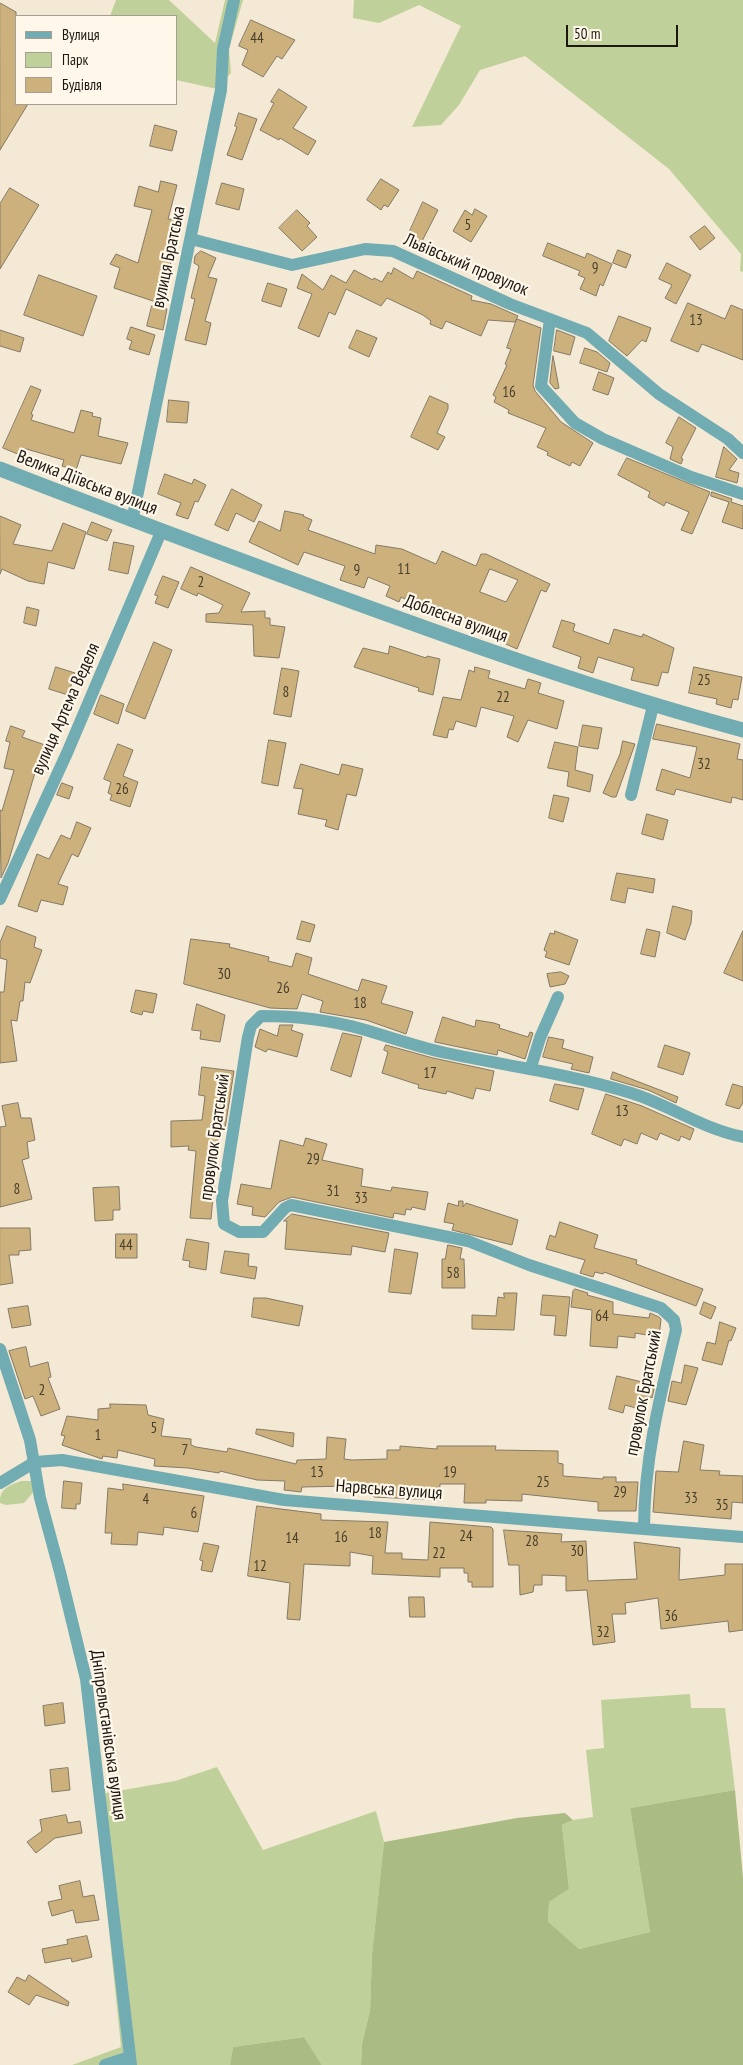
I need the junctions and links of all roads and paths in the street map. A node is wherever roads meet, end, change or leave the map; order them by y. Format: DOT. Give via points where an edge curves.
graph roads {
  1 [pos="234,0"];
  2 [pos="191,239"];
  3 [pos="550,319"];
  4 [pos="743,453"];
  5 [pos="0,469"];
  6 [pos="743,494"];
  7 [pos="132,521"];
  8 [pos="161,532"];
  9 [pos="653,706"];
  10 [pos="743,730"];
  11 [pos="631,795"];
  12 [pos="0,899"];
  13 [pos="558,997"];
  14 [pos="531,1067"];
  15 [pos="743,1137"];
  16 [pos="0,1348"];
  17 [pos="35,1462"];
  18 [pos="0,1484"];
  19 [pos="644,1529"];
  20 [pos="743,1537"];
  21 [pos="130,2061"];
  22 [pos="105,2065"];
  1 -- 2 [label="street, вулиця Братська" via="222,49 221,90"];
  2 -- 3 [label="street, Львівський провулок" via="292,265 365,249 393,251"];
  2 -- 7 [label="street, вулиця Братська"];
  3 -- 4 [label="street, Львівський провулок" via="587,333 659,394 728,439"];
  3 -- 6 [label="street" via="540,386 574,423 636,455 691,478"];
  5 -- 7 [label="street, Велика Діївська вулиця"];
  7 -- 8 [label="street, Велика Діївська вулиця"];
  8 -- 9 [label="street, Доблесна вулиця" via="518,662"];
  8 -- 12 [label="street, вулиця Артема Веделя" via="67,753"];
  9 -- 10 [label="street, Доблесна вулиця"];
  9 -- 11 [label="street"];
  13 -- 14 [label="street"];
  14 -- 15 [label="street, провулок Братський" via="632,1093 689,1119"];
  14 -- 19 [label="street, провулок Братський" via="445,1053 360,1028 300,1017 261,1016 251,1026 248,1036 222,1201 224,1224 239,1232 263,1232 285,1208 291,1205 310,1208 468,1241 539,1269 661,1308 674,1320 676,1330 648,1456"];
  16 -- 17 [label="street"];
  17 -- 18 [label="street"];
  17 -- 19 [label="street, Нарвська вулиця" via="62,1460 284,1500"];
  17 -- 21 [label="street, Дніпрельстанівська вулиця" via="40,1498 86,1679"];
  19 -- 20 [label="street, Нарвська вулиця"];
  21 -- 22 [label="street, Дніпрельстанівська вулиця"];
}
